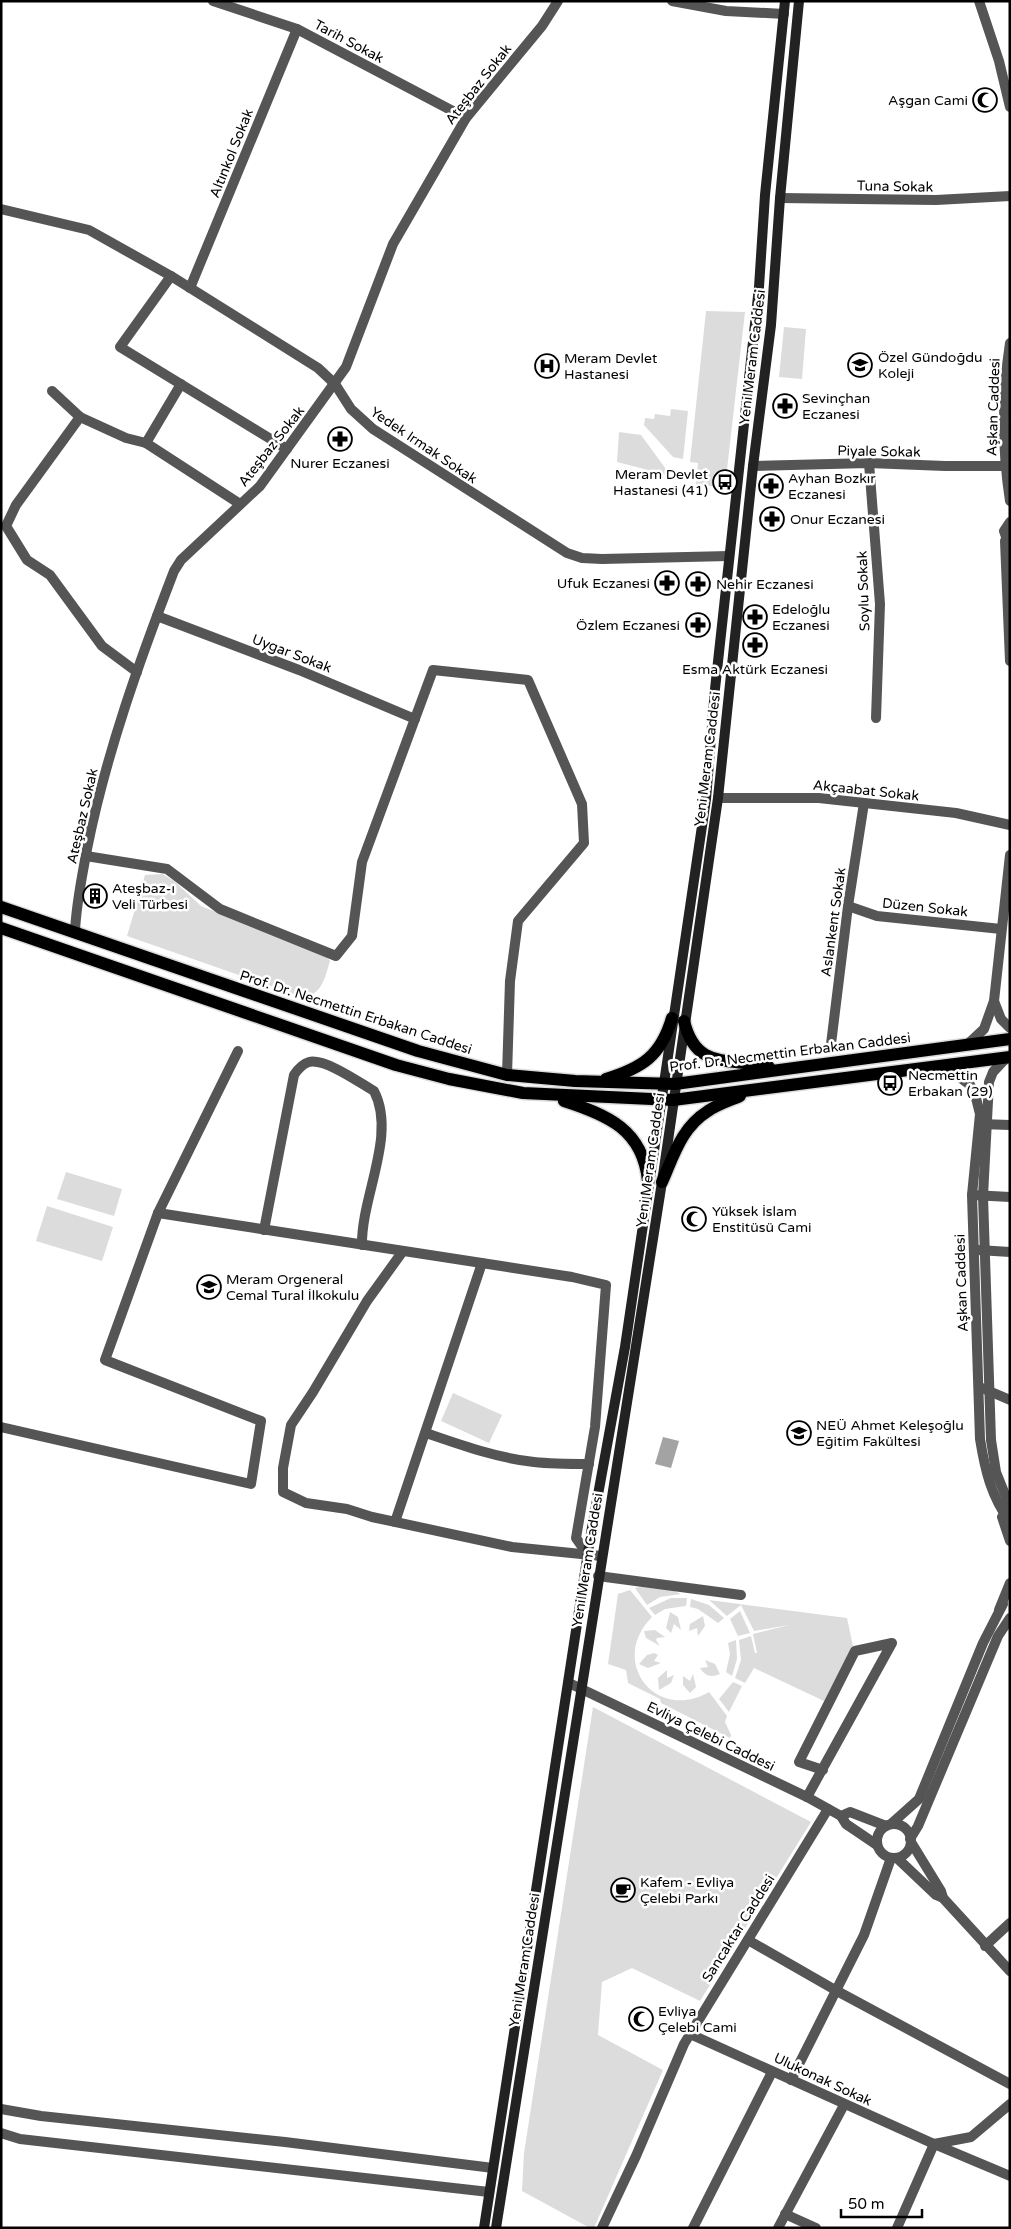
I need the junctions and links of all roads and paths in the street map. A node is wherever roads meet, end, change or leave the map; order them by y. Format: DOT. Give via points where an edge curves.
graph roads {
  1 [pos="214,1"];
  2 [pos="558,1"];
  3 [pos="672,1"];
  4 [pos="785,1"];
  5 [pos="799,1"];
  6 [pos="979,1"];
  7 [pos="784,14"];
  8 [pos="297,29"];
  9 [pos="1010,107"];
  10 [pos="466,118"];
  11 [pos="1010,196"];
  12 [pos="780,198"];
  13 [pos="1,209"];
  14 [pos="171,276"];
  15 [pos="190,288"];
  16 [pos="1010,344"];
  17 [pos="181,384"];
  18 [pos="335,384"];
  19 [pos="52,391"];
  20 [pos="80,417"];
  21 [pos="146,444"];
  22 [pos="287,449"];
  23 [pos="869,462"];
  24 [pos="753,466"];
  25 [pos="1005,466"];
  26 [pos="1010,501"];
  27 [pos="240,504"];
  28 [pos="1010,522"];
  29 [pos="4,524"];
  30 [pos="1008,543"];
  31 [pos="729,556"];
  32 [pos="157,616"];
  33 [pos="1010,662"];
  34 [pos="137,672"];
  35 [pos="876,718"];
  36 [pos="415,719"];
  37 [pos="718,798"];
  38 [pos="864,803"];
  39 [pos="1010,825"];
  40 [pos="1010,855"];
  41 [pos="86,856"];
  42 [pos="1009,869"];
  43 [pos="848,906"];
  44 [pos="1,907"];
  45 [pos="1,928"];
  46 [pos="1001,928"];
  47 [pos="75,932"];
  48 [pos="994,1002"];
  49 [pos="678,1020"];
  50 [pos="1010,1028"];
  51 [pos="1010,1039"];
  52 [pos="831,1044"];
  53 [pos="968,1044"];
  54 [pos="238,1051"];
  55 [pos="1009,1057"];
  56 [pos="930,1066"];
  57 [pos="779,1070"];
  58 [pos="507,1075"];
  59 [pos="595,1082"];
  60 [pos="669,1084"];
  61 [pos="751,1090"];
  62 [pos="550,1096"];
  63 [pos="673,1100"];
  64 [pos="660,1101"];
  65 [pos="984,1124"];
  66 [pos="1010,1125"];
  67 [pos="648,1181"];
  68 [pos="662,1182"];
  69 [pos="977,1196"];
  70 [pos="1010,1197"];
  71 [pos="158,1213"];
  72 [pos="264,1230"];
  73 [pos="362,1244"];
  74 [pos="974,1250"];
  75 [pos="985,1250"];
  76 [pos="403,1251"];
  77 [pos="1010,1252"];
  78 [pos="482,1263"];
  79 [pos="983,1388"];
  80 [pos="1010,1400"];
  81 [pos="1,1427"];
  82 [pos="426,1433"];
  83 [pos="589,1464"];
  84 [pos="1007,1507"];
  85 [pos="395,1522"];
  86 [pos="1010,1522"];
  87 [pos="1010,1541"];
  88 [pos="588,1555"];
  89 [pos="601,1556"];
  90 [pos="598,1576"];
  91 [pos="1010,1583"];
  92 [pos="741,1595"];
  93 [pos="1010,1596"];
  94 [pos="999,1610"];
  95 [pos="1010,1618"];
  96 [pos="569,1683"];
  97 [pos="581,1689"];
  98 [pos="823,1770"];
  99 [pos="807,1797"];
  100 [pos="828,1809"];
  101 [pos="841,1816"];
  102 [pos="889,1825"];
  103 [pos="910,1840"];
  104 [pos="877,1845"];
  105 [pos="894,1858"];
  106 [pos="943,1898"];
  107 [pos="1010,1923"];
  108 [pos="748,1940"];
  109 [pos="986,1946"];
  110 [pos="1010,1971"];
  111 [pos="837,1991"];
  112 [pos="690,2034"];
  113 [pos="772,2072"];
  114 [pos="791,2080"];
  115 [pos="1010,2084"];
  116 [pos="844,2104"];
  117 [pos="1010,2104"];
  118 [pos="1,2109"];
  119 [pos="1,2133"];
  120 [pos="934,2144"];
  121 [pos="493,2168"];
  122 [pos="1010,2176"];
  123 [pos="489,2192"];
  124 [pos="785,2214"];
  125 [pos="484,2228"];
  126 [pos="496,2228"];
  127 [pos="602,2228"];
  128 [pos="693,2228"];
  129 [pos="778,2228"];
  130 [pos="816,2228"];
  131 [pos="897,2228"];
  1 -- 8 [label="street, Tarih Sokak"];
  2 -- 10 [label="street, Ateşbaz Sokak" via="542,26"];
  3 -- 7 [label="street" via="726,11"];
  4 -- 7 [label="main road, Yeni Meram Caddesi"];
  5 -- 12 [label="main road, Yeni Meram Caddesi"];
  6 -- 9 [label="street"];
  7 -- 31 [label="main road, Yeni Meram Caddesi" via="759,287"];
  8 -- 10 [label="street, Tarih Sokak"];
  8 -- 15 [label="street, Altınkol Sokak"];
  10 -- 18 [label="street, Ateşbaz Sokak" via="393,244 346,367"];
  11 -- 12 [label="street, Tuna Sokak" via="936,200"];
  12 -- 24 [label="main road, Yeni Meram Caddesi" via="773,304"];
  13 -- 14 [label="street, Yedek Irmak Sokak" via="89,230"];
  14 -- 15 [label="street, Yedek Irmak Sokak"];
  14 -- 17 [label="street" via="120,347"];
  15 -- 18 [label="street, Yedek Irmak Sokak" via="318,368"];
  16 -- 25 [label="street, Aşkan Caddesi" via="1005,384"];
  17 -- 21 [label="street"];
  17 -- 22 [label="street"];
  18 -- 22 [label="street, Ateşbaz Sokak"];
  18 -- 31 [label="street, Yedek Irmak Sokak" via="350,409 388,440 574,556 645,559"];
  19 -- 20 [label="street"];
  20 -- 21 [label="street"];
  20 -- 29 [label="street"];
  21 -- 27 [label="street"];
  22 -- 27 [label="street, Ateşbaz Sokak" via="260,486"];
  23 -- 24 [label="street, Piyale Sokak"];
  23 -- 25 [label="street, Piyale Sokak"];
  23 -- 35 [label="street, Soylu Sokak" via="880,604"];
  24 -- 37 [label="main road, Yeni Meram Caddesi"];
  25 -- 26 [label="street, Aşkan Caddesi"];
  27 -- 32 [label="street, Ateşbaz Sokak" via="181,560"];
  28 -- 30 [label="street" via="1004,531"];
  29 -- 34 [label="street" via="27,560 50,575 102,646"];
  30 -- 33 [label="street"];
  31 -- 49 [label="main road, Yeni Meram Caddesi" via="706,799"];
  32 -- 34 [label="street, Ateşbaz Sokak"];
  32 -- 36 [label="street, Uygar Sokak"];
  34 -- 41 [label="street, Ateşbaz Sokak" via="95,806"];
  36 -- 41 [label="street" via="362,862 352,936 336,956 220,909 167,869"];
  36 -- 58 [label="street" via="433,670 528,680 582,804 584,843 518,921 510,981"];
  37 -- 38 [label="street, Akçaabat Sokak" via="819,798"];
  37 -- 49 [label="main road, Yeni Meram Caddesi"];
  38 -- 39 [label="street, Akçaabat Sokak" via="956,813"];
  38 -- 43 [label="street, Aslankent Sokak"];
  40 -- 42 [label="street"];
  41 -- 47 [label="street, Ateşbaz Sokak"];
  42 -- 46 [label="street"];
  43 -- 46 [label="street, Düzen Sokak" via="877,916"];
  43 -- 52 [label="street, Aslankent Sokak"];
  44 -- 47 [label="main road, Prof. Dr. Necmettin Erbakan Caddesi"];
  45 -- 62 [label="main road" via="396,1064 456,1081"];
  46 -- 48 [label="street"];
  47 -- 58 [label="main road, Prof. Dr. Necmettin Erbakan Caddesi" via="418,1051"];
  48 -- 50 [label="street" via="1001,1019"];
  48 -- 53 [label="street" via="984,1028"];
  49 -- 57 [label="main road" via="692,1045 709,1057"];
  49 -- 59 [label="main road" via="645,1062"];
  49 -- 60 [label="main road, Yeni Meram Caddesi"];
  51 -- 53 [label="main road, Prof. Dr. Necmettin Erbakan Caddesi"];
  53 -- 57 [label="main road, Prof. Dr. Necmettin Erbakan Caddesi"];
  54 -- 71 [label="street"];
  55 -- 56 [label="main road"];
  55 -- 65 [label="street, Aşkan Caddesi" via="993,1072 989,1082"];
  56 -- 61 [label="main road"];
  56 -- 65 [label="street, Aşkan Caddesi" via="954,1073 970,1085"];
  57 -- 60 [label="main road, Prof. Dr. Necmettin Erbakan Caddesi"];
  58 -- 59 [label="main road, Prof. Dr. Necmettin Erbakan Caddesi"];
  59 -- 60 [label="main road, Prof. Dr. Necmettin Erbakan Caddesi"];
  60 -- 63 [label="main road, Yeni Meram Caddesi"];
  60 -- 64 [label="main road, Yeni Meram Caddesi"];
  61 -- 63 [label="main road"];
  61 -- 68 [label="main road" via="707,1111 690,1126 677,1144"];
  62 -- 64 [label="main road"];
  62 -- 67 [label="main road" via="603,1114 618,1124 639,1149"];
  63 -- 64 [label="main road"];
  63 -- 68 [label="main road, Yeni Meram Caddesi"];
  64 -- 67 [label="main road, Yeni Meram Caddesi"];
  65 -- 66 [label="street"];
  65 -- 69 [label="street, Aşkan Caddesi"];
  67 -- 88 [label="main road, Yeni Meram Caddesi" via="625,1347"];
  68 -- 89 [label="main road, Yeni Meram Caddesi"];
  69 -- 70 [label="street"];
  69 -- 74 [label="street, Aşkan Caddesi"];
  69 -- 75 [label="street, Aşkan Caddesi"];
  71 -- 72 [label="street"];
  71 -- 81 [label="street" via="105,1360 261,1421 251,1484"];
  72 -- 73 [label="street"];
  72 -- 73 [label="street" via="294,1075 308,1062 319,1062 374,1091 378,1100 382,1118 380,1145 361,1226"];
  73 -- 76 [label="street"];
  74 -- 75 [label="street"];
  74 -- 79 [label="street, Aşkan Caddesi"];
  75 -- 77 [label="street"];
  75 -- 79 [label="street, Aşkan Caddesi"];
  76 -- 78 [label="street"];
  76 -- 85 [label="street" via="367,1301 291,1424 283,1468 283,1492 306,1503"];
  78 -- 82 [label="street"];
  78 -- 83 [label="street" via="572,1277 606,1286"];
  79 -- 80 [label="street"];
  79 -- 84 [label="street, Aşkan Caddesi" via="996,1472"];
  82 -- 83 [label="street" via="510,1458"];
  82 -- 85 [label="street"];
  83 -- 88 [label="street" via="576,1538"];
  84 -- 86 [label="street, Aşkan Caddesi"];
  84 -- 87 [label="street"];
  85 -- 88 [label="street" via="512,1548"];
  88 -- 89 [label="street"];
  88 -- 96 [label="main road, Yeni Meram Caddesi"];
  89 -- 90 [label="main road, Yeni Meram Caddesi"];
  90 -- 92 [label="street"];
  90 -- 97 [label="main road, Yeni Meram Caddesi"];
  91 -- 94 [label="street"];
  93 -- 94 [label="street"];
  94 -- 102 [label="street" via="918,1799"];
  95 -- 103 [label="street" via="998,1636"];
  96 -- 97 [label="street, Evliya Çelebi Caddesi"];
  96 -- 121 [label="main road, Yeni Meram Caddesi"];
  97 -- 99 [label="street, Evliya Çelebi Caddesi"];
  97 -- 126 [label="main road, Yeni Meram Caddesi"];
  98 -- 98 [label="street" via="860,1702 892,1643 855,1651 799,1762"];
  98 -- 99 [label="street"];
  99 -- 100 [label="street, Evliya Çelebi Caddesi"];
  100 -- 101 [label="street, Evliya Çelebi Caddesi"];
  100 -- 108 [label="street, Sancaktar Caddesi"];
  101 -- 102 [label="street, Evliya Çelebi Caddesi" via="850,1812"];
  101 -- 104 [label="street, Evliya Çelebi Caddesi" via="846,1824"];
  102 -- 103 [label="street" via="904,1828"];
  102 -- 104 [label="street" via="878,1836"];
  103 -- 105 [label="street" via="906,1852"];
  103 -- 106 [label="street"];
  104 -- 105 [label="street" via="881,1852"];
  105 -- 106 [label="street"];
  105 -- 111 [label="street" via="864,1935"];
  106 -- 109 [label="street"];
  107 -- 109 [label="street"];
  108 -- 111 [label="street"];
  108 -- 112 [label="street, Sancaktar Caddesi"];
  109 -- 110 [label="street"];
  111 -- 114 [label="street"];
  111 -- 115 [label="street"];
  112 -- 113 [label="street, Ulukonak Sokak"];
  112 -- 127 [label="street, Sancaktar Caddesi"];
  113 -- 114 [label="street, Ulukonak Sokak"];
  113 -- 128 [label="street"];
  114 -- 116 [label="street, Ulukonak Sokak"];
  116 -- 120 [label="street, Ulukonak Sokak"];
  116 -- 124 [label="street"];
  117 -- 120 [label="street" via="971,2137"];
  118 -- 121 [label="street"];
  119 -- 123 [label="street" via="20,2139"];
  120 -- 122 [label="street, Ulukonak Sokak"];
  120 -- 131 [label="street"];
  121 -- 123 [label="main road, Yeni Meram Caddesi"];
  123 -- 125 [label="main road, Yeni Meram Caddesi"];
  124 -- 129 [label="street"];
  124 -- 130 [label="street"];
}
